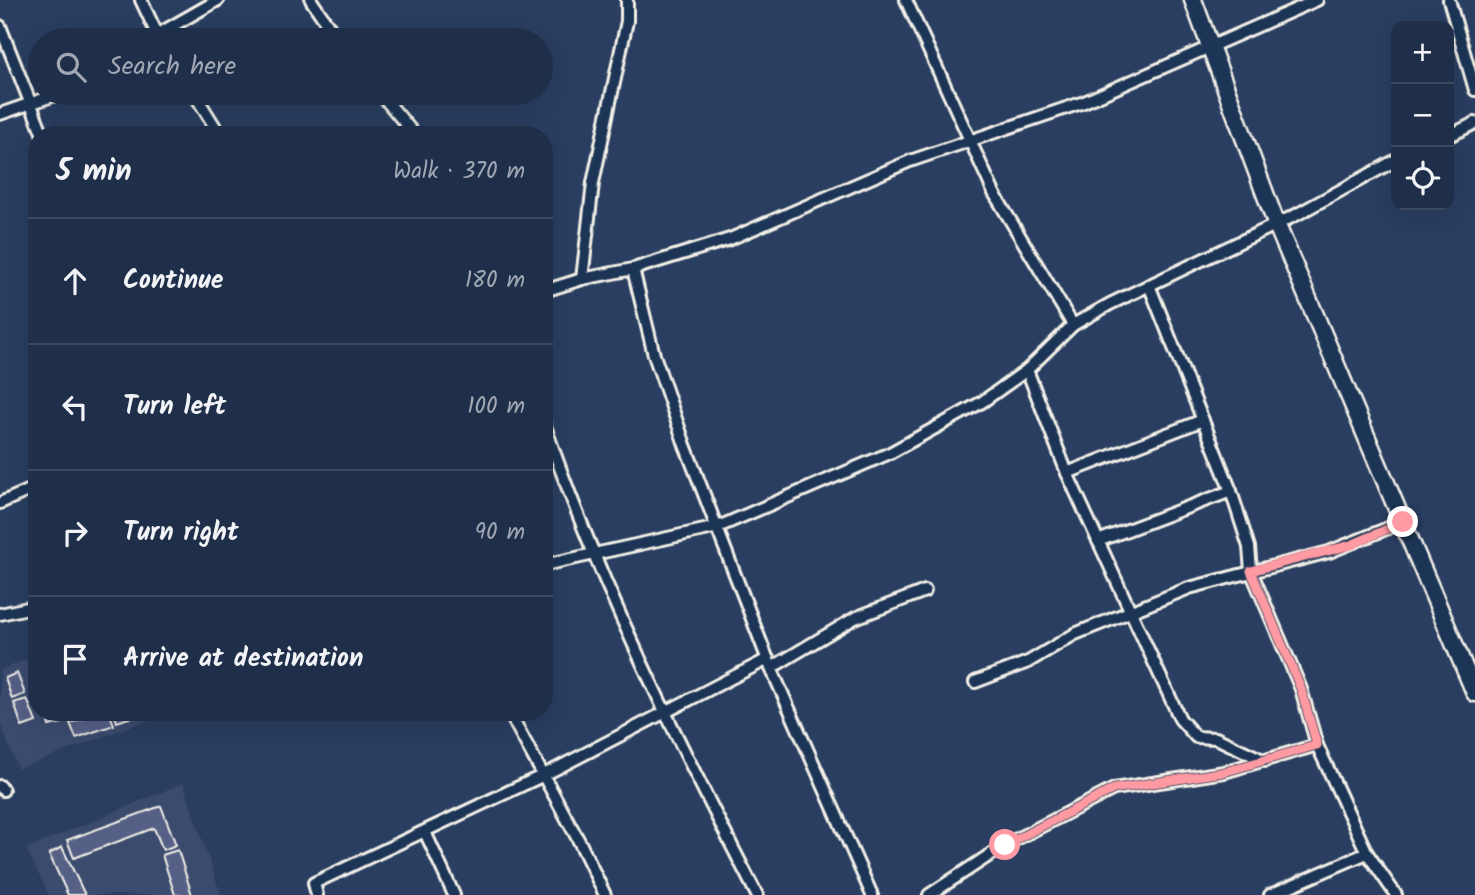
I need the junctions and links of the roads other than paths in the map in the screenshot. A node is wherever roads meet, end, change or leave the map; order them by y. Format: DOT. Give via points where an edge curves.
graph roads {
  1 [pos="141,0"];
  2 [pos="218,0"];
  3 [pos="311,0"];
  4 [pos="906,0"];
  5 [pos="1193,0"];
  6 [pos="1317,0"];
  7 [pos="1449,0"];
  8 [pos="626,3"];
  9 [pos="0,26"];
  10 [pos="155,28"];
  11 [pos="172,28"];
  12 [pos="330,28"];
  13 [pos="1210,48"];
  14 [pos="1475,90"];
  15 [pos="28,92"];
  16 [pos="28,104"];
  17 [pos="33,105"];
  18 [pos="201,105"];
  19 [pos="390,105"];
  20 [pos="0,114"];
  21 [pos="1475,124"];
  22 [pos="40,126"];
  23 [pos="214,126"];
  24 [pos="408,126"];
  25 [pos="1454,134"];
  26 [pos="971,142"];
  27 [pos="1391,163"];
  28 [pos="1276,223"];
  29 [pos="633,269"];
  30 [pos="582,279"];
  31 [pos="1149,285"];
  32 [pos="553,288"];
  33 [pos="1073,325"];
  34 [pos="1027,370"];
  35 [pos="1203,420"];
  36 [pos="553,446"];
  37 [pos="1067,473"];
  38 [pos="28,491"];
  39 [pos="1231,491"];
  40 [pos="0,503"];
  41 [pos="1403,522"];
  42 [pos="718,527"];
  43 [pos="1098,541"];
  44 [pos="595,553"];
  45 [pos="553,563"];
  46 [pos="1251,571"];
  47 [pos="925,590"];
  48 [pos="28,608"];
  49 [pos="0,614"];
  50 [pos="1130,614"];
  51 [pos="769,663"];
  52 [pos="975,682"];
  53 [pos="1475,693"];
  54 [pos="664,712"];
  55 [pos="514,721"];
  56 [pos="1317,745"];
  57 [pos="1265,761"];
  58 [pos="544,775"];
  59 [pos="425,832"];
  60 [pos="1367,852"];
  61 [pos="317,895"];
  62 [pos="454,895"];
  63 [pos="604,895"];
  64 [pos="757,895"];
  65 [pos="872,895"];
  66 [pos="929,895"];
  67 [pos="1270,895"];
  68 [pos="1396,895"];
  1 -- 10 [label="street"];
  2 -- 11 [label="street"];
  3 -- 12 [label="street"];
  4 -- 26 [label="street"];
  5 -- 13 [label="street"];
  6 -- 13 [label="street"];
  7 -- 14 [label="street"];
  8 -- 30 [label="street" via="593,183"];
  9 -- 15 [label="street"];
  13 -- 26 [label="street" via="1084,102"];
  13 -- 28 [label="street"];
  16 -- 20 [label="street"];
  17 -- 22 [label="street"];
  18 -- 23 [label="street"];
  19 -- 24 [label="street"];
  21 -- 25 [label="street"];
  26 -- 29 [label="street" via="909,161 730,239"];
  26 -- 33 [label="street" via="994,193"];
  27 -- 28 [label="street"];
  28 -- 31 [label="street"];
  28 -- 41 [label="street"];
  29 -- 30 [label="street"];
  29 -- 42 [label="street" via="654,355"];
  30 -- 32 [label="street"];
  31 -- 33 [label="street"];
  31 -- 35 [label="street"];
  33 -- 34 [label="street"];
  34 -- 37 [label="street"];
  34 -- 42 [label="street" via="924,436"];
  35 -- 37 [label="street"];
  35 -- 39 [label="street"];
  36 -- 44 [label="street"];
  37 -- 43 [label="street"];
  38 -- 40 [label="street"];
  39 -- 43 [label="street"];
  39 -- 46 [label="street" via="1249,547"];
  41 -- 46 [label="street" via="1351,545"];
  41 -- 53 [label="street"];
  42 -- 44 [label="street"];
  42 -- 51 [label="street"];
  43 -- 50 [label="street"];
  44 -- 45 [label="street"];
  44 -- 54 [label="street"];
  46 -- 50 [label="street" via="1189,588"];
  46 -- 56 [label="street" via="1301,689"];
  47 -- 51 [label="street" via="855,618"];
  48 -- 49 [label="street"];
  50 -- 52 [label="street" via="1074,634 1028,662"];
  50 -- 57 [label="street" via="1189,732 1216,738"];
  51 -- 54 [label="street"];
  51 -- 65 [label="street"];
  54 -- 58 [label="street"];
  54 -- 64 [label="street"];
  55 -- 58 [label="street"];
  56 -- 57 [label="street"];
  56 -- 60 [label="street"];
  57 -- 66 [label="street" via="1114,789 1005,845"];
  58 -- 59 [label="street"];
  58 -- 63 [label="street"];
  59 -- 61 [label="street" via="314,883"];
  59 -- 62 [label="street"];
  60 -- 67 [label="street"];
  60 -- 68 [label="street"];
}
